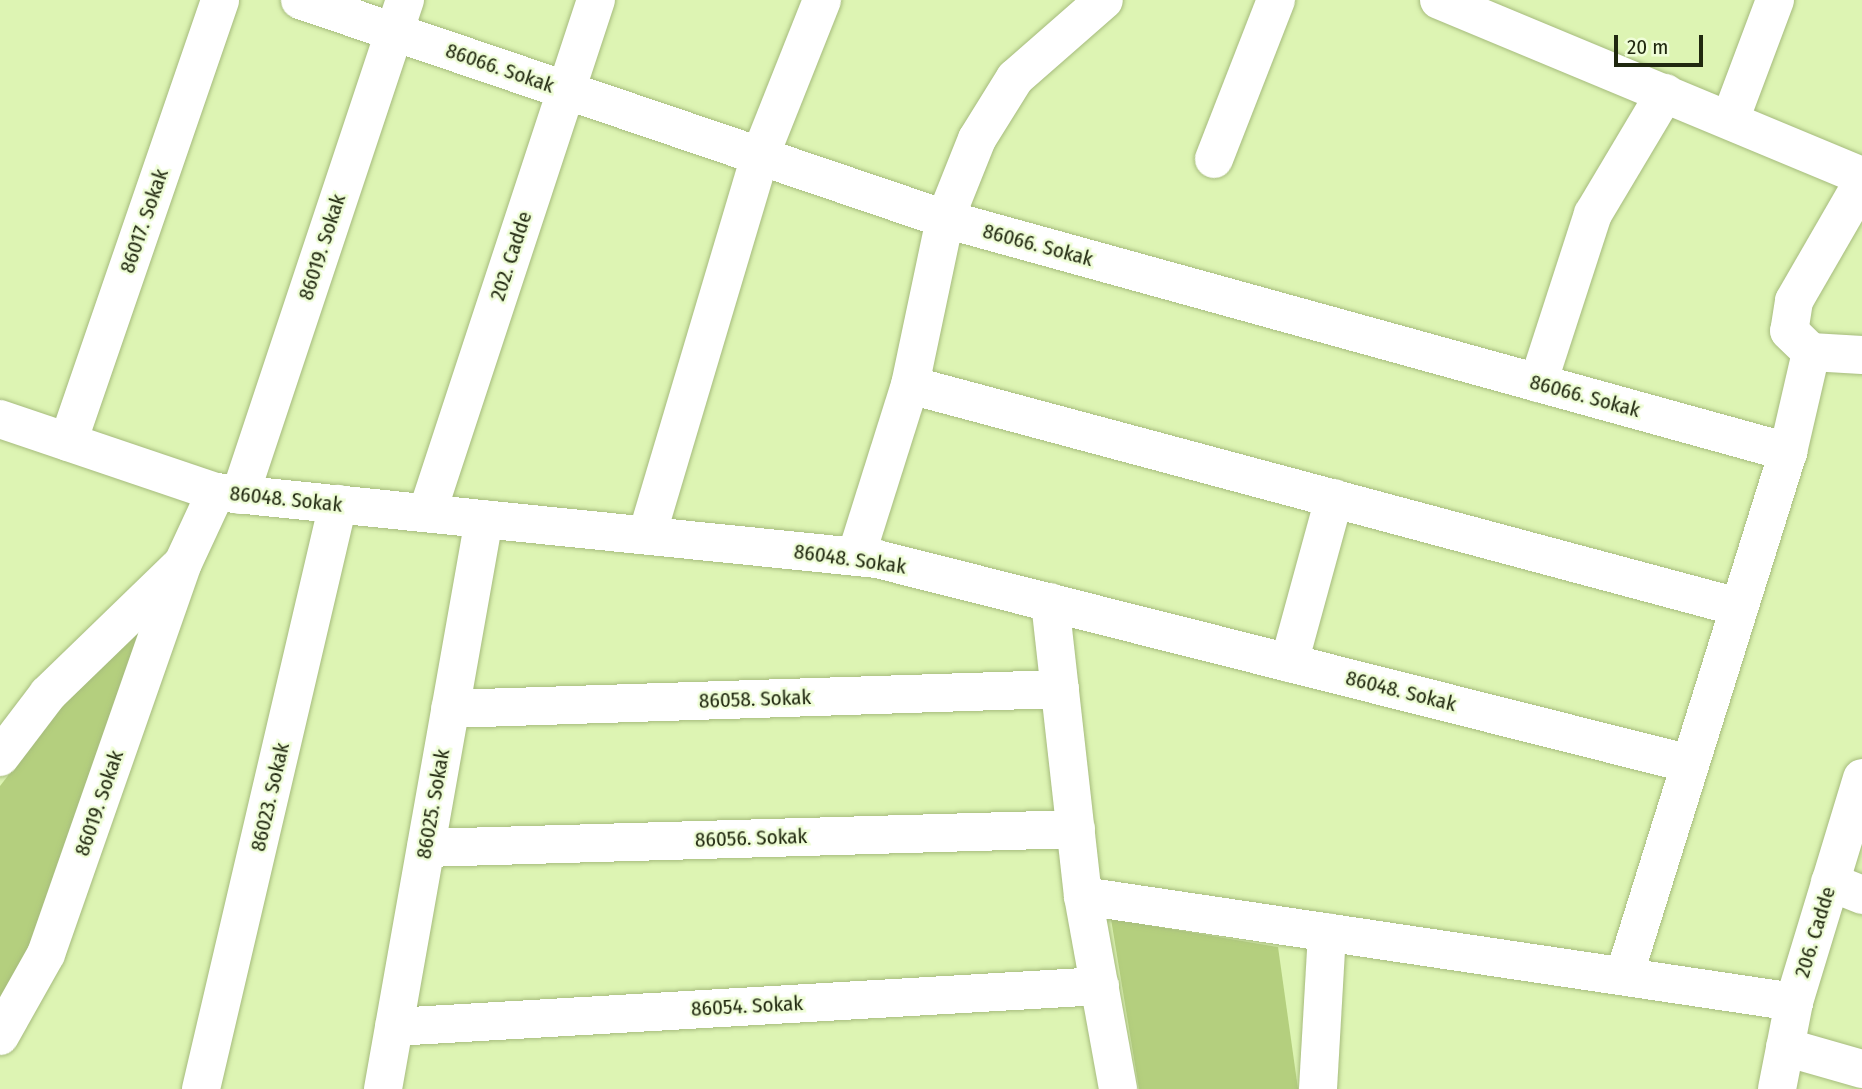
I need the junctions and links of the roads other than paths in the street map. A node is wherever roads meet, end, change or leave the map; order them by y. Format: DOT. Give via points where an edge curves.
graph roads {
  1 [pos="220,0"];
  2 [pos="300,0"];
  3 [pos="596,0"];
  4 [pos="822,0"];
  5 [pos="1104,0"];
  6 [pos="1276,0"];
  7 [pos="1439,0"];
  8 [pos="1775,0"];
  9 [pos="1514,14"];
  10 [pos="400,16"];
  11 [pos="565,90"];
  12 [pos="1665,93"];
  13 [pos="1730,120"];
  14 [pos="760,156"];
  15 [pos="1214,159"];
  16 [pos="1862,176"];
  17 [pos="1862,183"];
  18 [pos="945,219"];
  19 [pos="1811,352"];
  20 [pos="1862,355"];
  21 [pos="1538,383"];
  22 [pos="910,385"];
  23 [pos="0,419"];
  24 [pos="68,442"];
  25 [pos="1788,452"];
  26 [pos="228,493"];
  27 [pos="1334,498"];
  28 [pos="338,504"];
  29 [pos="427,513"];
  30 [pos="484,519"];
  31 [pos="647,536"];
  32 [pos="856,556"];
  33 [pos="183,563"];
  34 [pos="1051,602"];
  35 [pos="1738,607"];
  36 [pos="1289,663"];
  37 [pos="1060,689"];
  38 [pos="450,709"];
  39 [pos="0,757"];
  40 [pos="1690,764"];
  41 [pos="1862,778"];
  42 [pos="1076,829"];
  43 [pos="426,848"];
  44 [pos="1846,888"];
  45 [pos="1083,896"];
  46 [pos="1326,932"];
  47 [pos="1624,976"];
  48 [pos="1100,986"];
  49 [pos="1794,1002"];
  50 [pos="394,1027"];
  51 [pos="0,1035"];
  52 [pos="1785,1047"];
  53 [pos="1862,1069"];
  54 [pos="201,1089"];
  55 [pos="383,1089"];
  56 [pos="1118,1089"];
  57 [pos="1318,1089"];
  58 [pos="1777,1089"];
  1 -- 24 [label="street, 86017. Sokak"];
  2 -- 10 [label="street, 86066. Sokak"];
  3 -- 11 [label="street, 202. Cadde"];
  4 -- 14 [label="street"];
  5 -- 18 [label="street" via="1015,78 977,139"];
  6 -- 15 [label="street"];
  7 -- 9 [label="street"];
  8 -- 13 [label="street"];
  9 -- 12 [label="street"];
  10 -- 11 [label="street, 86066. Sokak"];
  10 -- 26 [label="street, 86019. Sokak"];
  11 -- 14 [label="street, 86066. Sokak"];
  11 -- 29 [label="street, 202. Cadde"];
  12 -- 13 [label="street"];
  12 -- 21 [label="street" via="1593,214"];
  13 -- 16 [label="street"];
  14 -- 18 [label="street, 86066. Sokak"];
  14 -- 31 [label="street"];
  17 -- 19 [label="street" via="1794,302 1789,331"];
  18 -- 21 [label="street, 86066. Sokak"];
  18 -- 22 [label="street"];
  19 -- 20 [label="street"];
  19 -- 25 [label="street"];
  21 -- 25 [label="street, 86066. Sokak"];
  22 -- 27 [label="street"];
  22 -- 32 [label="street"];
  23 -- 24 [label="street, 86048. Sokak"];
  24 -- 26 [label="street, 86048. Sokak"];
  25 -- 35 [label="street"];
  26 -- 28 [label="street, 86048. Sokak"];
  26 -- 33 [label="street, 86019. Sokak"];
  27 -- 35 [label="street"];
  27 -- 36 [label="street"];
  28 -- 29 [label="street, 86048. Sokak"];
  28 -- 54 [label="street, 86023. Sokak"];
  29 -- 30 [label="street, 86048. Sokak"];
  30 -- 31 [label="street, 86048. Sokak"];
  30 -- 38 [label="street, 86025. Sokak"];
  31 -- 32 [label="street, 86048. Sokak"];
  32 -- 34 [label="street, 86048. Sokak"];
  33 -- 39 [label="street, 86019. Sokak" via="48,694"];
  33 -- 51 [label="street, 86019. Sokak" via="46,954"];
  34 -- 36 [label="street, 86048. Sokak"];
  34 -- 37 [label="street"];
  35 -- 40 [label="street"];
  36 -- 40 [label="street, 86048. Sokak"];
  37 -- 38 [label="street, 86058. Sokak"];
  37 -- 42 [label="street"];
  38 -- 43 [label="street, 86025. Sokak"];
  40 -- 47 [label="street"];
  41 -- 44 [label="street, 206. Cadde"];
  42 -- 43 [label="street, 86056. Sokak"];
  42 -- 45 [label="street"];
  43 -- 50 [label="street, 86025. Sokak"];
  44 -- 49 [label="street, 206. Cadde"];
  45 -- 46 [label="street"];
  45 -- 48 [label="street"];
  46 -- 47 [label="street"];
  46 -- 57 [label="street"];
  47 -- 49 [label="street"];
  48 -- 50 [label="street, 86054. Sokak"];
  48 -- 56 [label="street"];
  49 -- 52 [label="street, 206. Cadde"];
  50 -- 55 [label="street, 86025. Sokak"];
  52 -- 53 [label="street"];
  52 -- 58 [label="street, 206. Cadde"];
}
